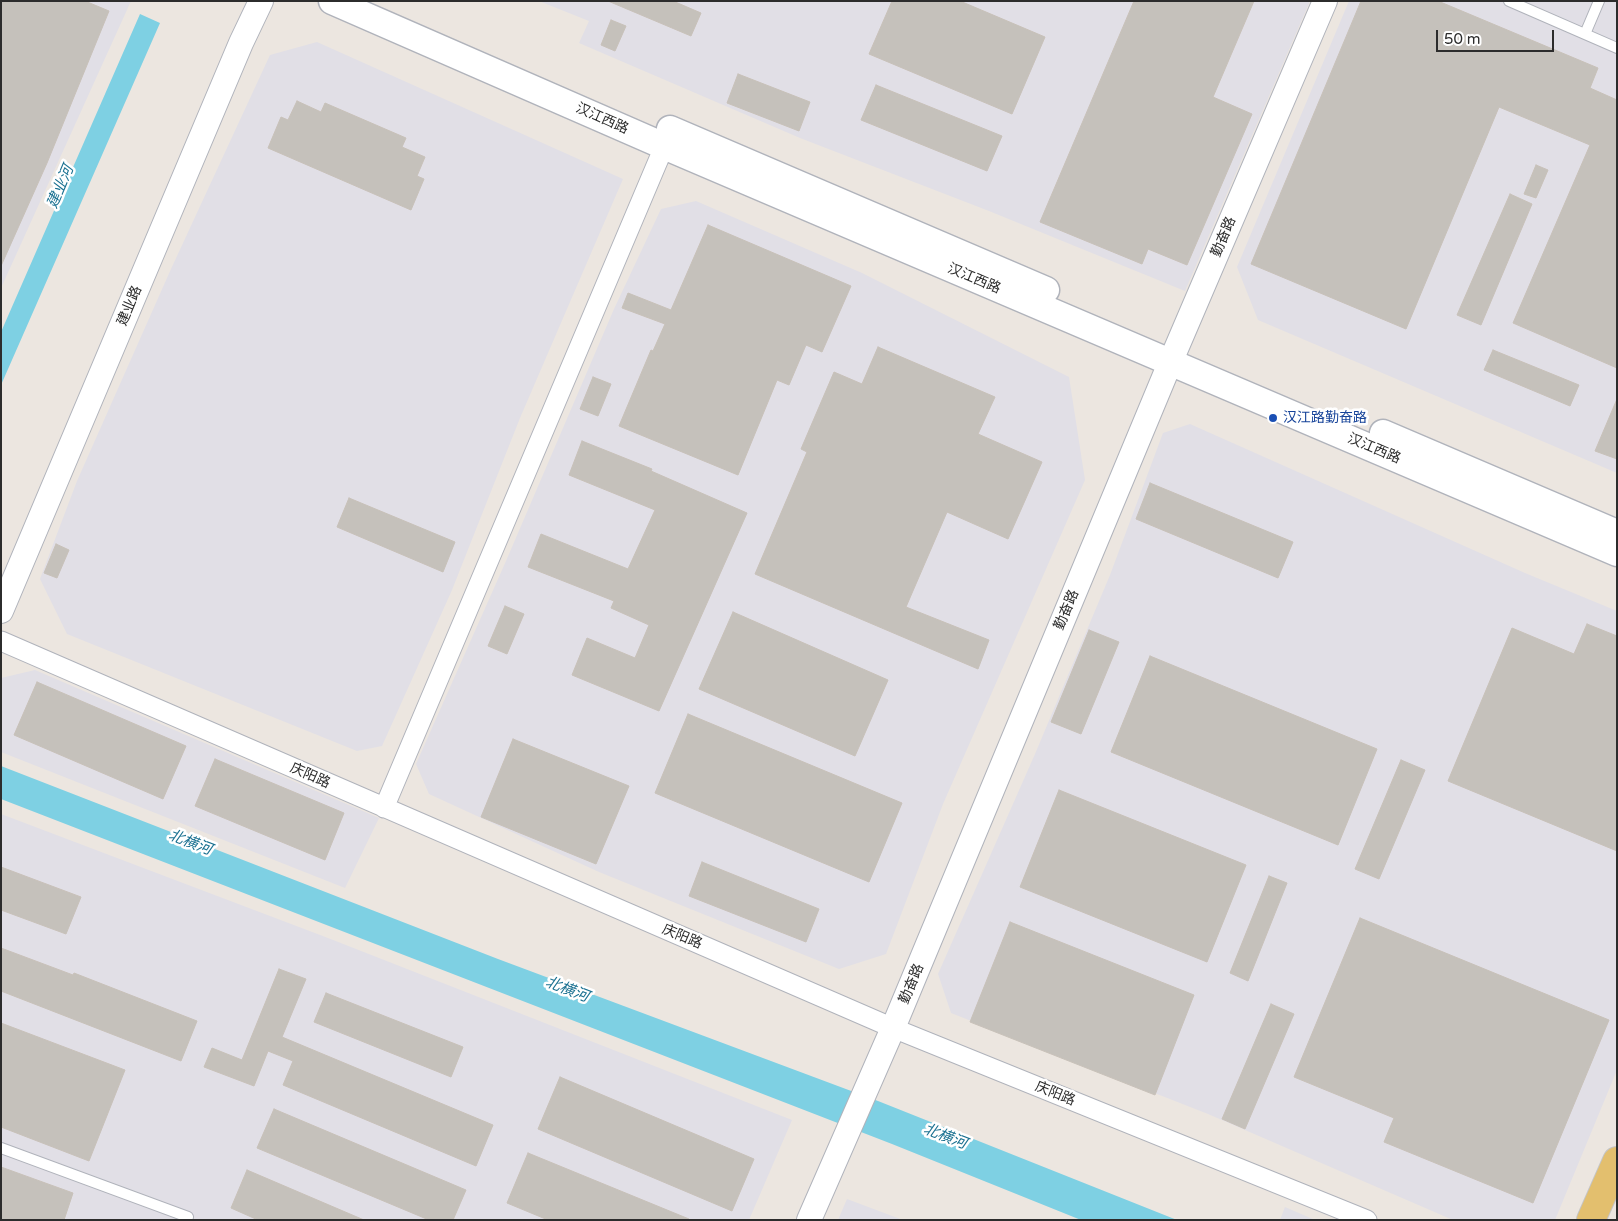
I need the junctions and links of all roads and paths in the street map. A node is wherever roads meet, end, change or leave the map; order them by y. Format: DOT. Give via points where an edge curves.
graph roads {
  1 [pos="261,1"];
  2 [pos="332,1"];
  3 [pos="376,1"];
  4 [pos="1325,1"];
  5 [pos="1509,1"];
  6 [pos="1599,1"];
  7 [pos="1585,34"];
  8 [pos="1617,48"];
  9 [pos="668,138"];
  10 [pos="1173,355"];
  11 [pos="1617,533"];
  12 [pos="1617,553"];
  13 [pos="1,611"];
  14 [pos="1,641"];
  15 [pos="384,808"];
  16 [pos="893,1028"];
  17 [pos="1,1148"];
  18 [pos="1617,1161"];
  19 [pos="188,1217"];
  20 [pos="809,1220"];
  21 [pos="1367,1220"];
  22 [pos="1591,1220"];
  1 -- 13 [label="street, 建业路"];
  2 -- 9 [label="main road, 汉江西路"];
  3 -- 9 [label="main road, 汉江西路"];
  4 -- 10 [label="street, 勤奋路"];
  5 -- 7 [label="lane"];
  6 -- 7 [label="lane"];
  7 -- 8 [label="lane"];
  9 -- 10 [label="main road, 汉江西路"];
  9 -- 15 [label="street"];
  10 -- 11 [label="main road, 汉江西路"];
  10 -- 12 [label="main road, 汉江西路"];
  10 -- 16 [label="street, 勤奋路"];
  14 -- 15 [label="street, 庆阳路"];
  15 -- 16 [label="street, 庆阳路"];
  16 -- 20 [label="street, 勤奋路"];
  16 -- 21 [label="street, 庆阳路"];
  17 -- 19 [label="lane"];
  18 -- 22 [label="main road"];
}
